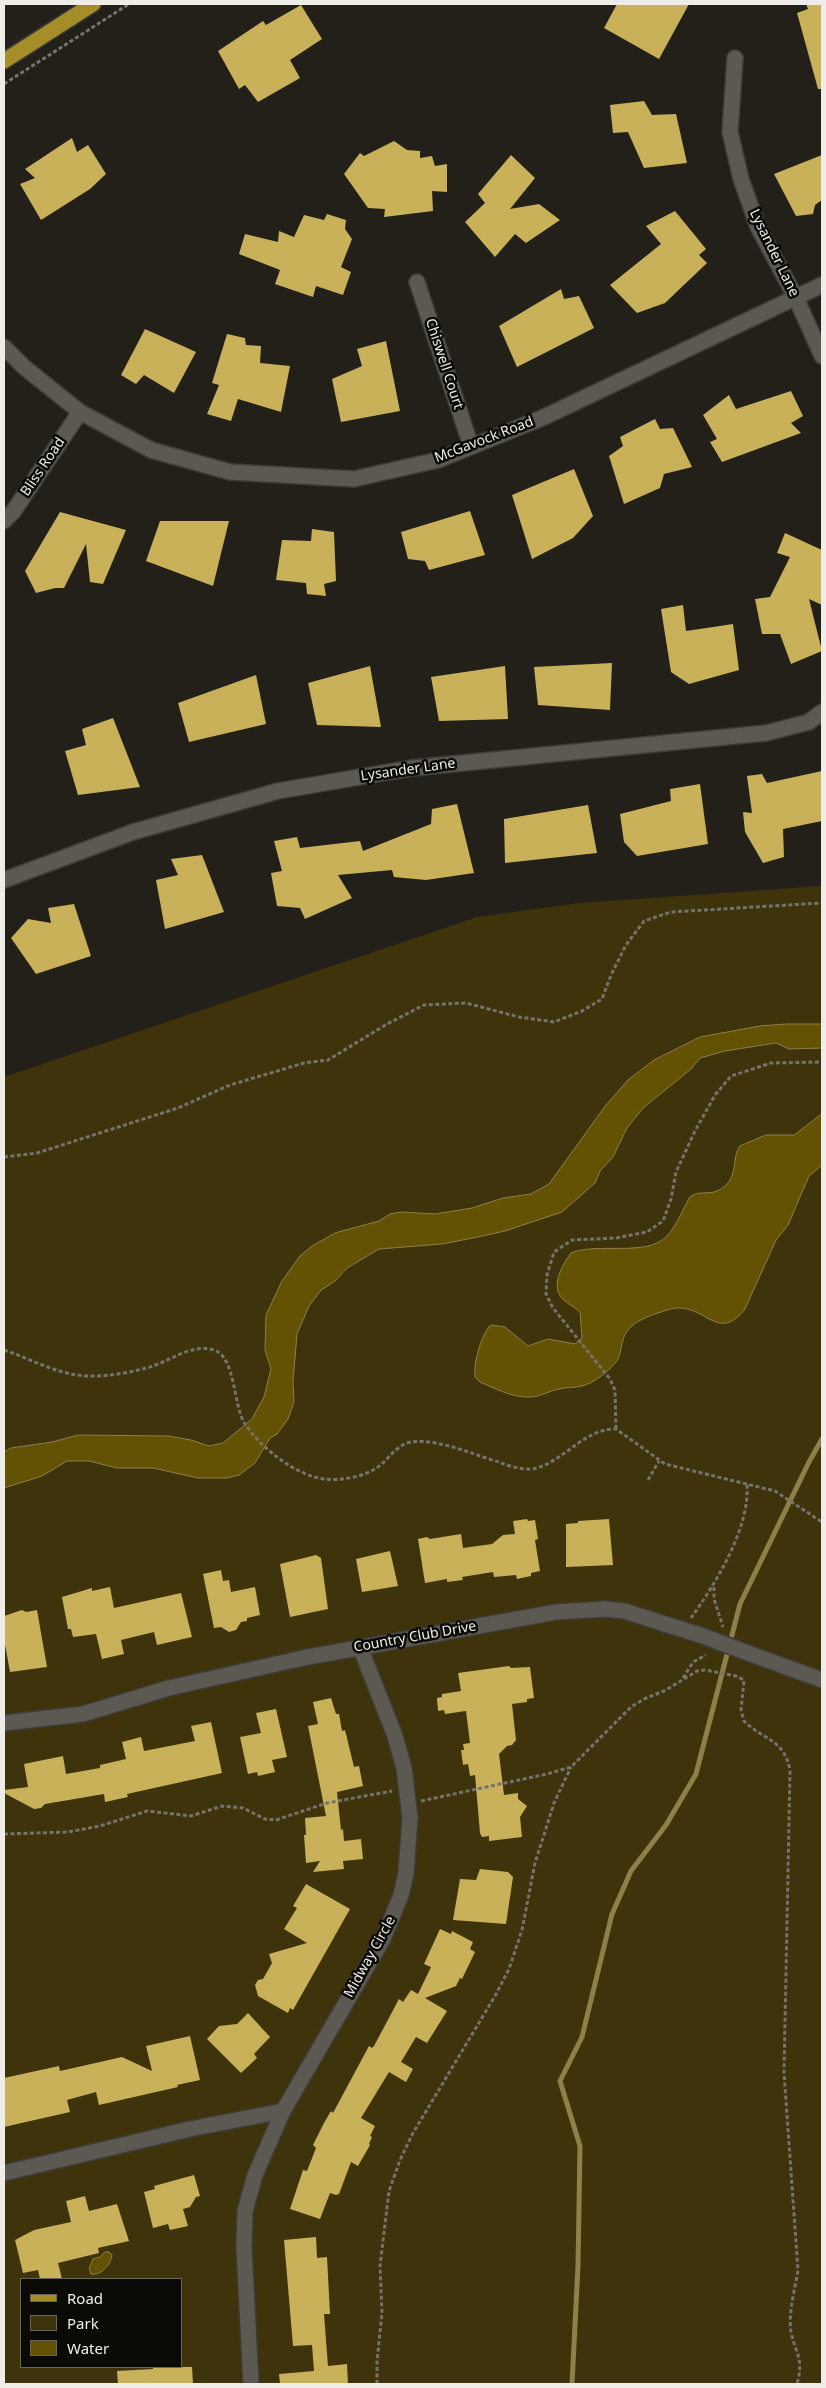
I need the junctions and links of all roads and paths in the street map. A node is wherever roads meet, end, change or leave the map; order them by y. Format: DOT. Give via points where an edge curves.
graph roads {
  1 [pos="93,4"];
  2 [pos="129,4"];
  3 [pos="735,58"];
  4 [pos="4,61"];
  5 [pos="4,84"];
  6 [pos="417,282"];
  7 [pos="822,285"];
  8 [pos="796,298"];
  9 [pos="4,347"];
  10 [pos="822,356"];
  11 [pos="80,412"];
  12 [pos="471,446"];
  13 [pos="4,521"];
  14 [pos="822,712"];
  15 [pos="4,880"];
  16 [pos="822,903"];
  17 [pos="822,1062"];
  18 [pos="4,1157"];
  19 [pos="4,1350"];
  20 [pos="616,1429"];
  21 [pos="659,1461"];
  22 [pos="648,1480"];
  23 [pos="747,1484"];
  24 [pos="822,1522"];
  25 [pos="714,1586"];
  26 [pos="683,1628"];
  27 [pos="723,1628"];
  28 [pos="360,1647"];
  29 [pos="712,1651"];
  30 [pos="683,1678"];
  31 [pos="822,1680"];
  32 [pos="4,1723"];
  33 [pos="571,1767"];
  34 [pos="397,1790"];
  35 [pos="420,1801"];
  36 [pos="4,1834"];
  37 [pos="284,2111"];
  38 [pos="4,2173"];
  39 [pos="251,2384"];
  40 [pos="377,2384"];
  41 [pos="797,2384"];
  1 -- 4 [label="main road"];
  2 -- 5 [label="path"];
  3 -- 8 [label="street, Lysander Lane" via="730,132 741,179 758,228"];
  6 -- 12 [label="street, Chiswell Court"];
  7 -- 8 [label="street, McGavock Road"];
  8 -- 10 [label="street, Lysander Lane"];
  8 -- 12 [label="street, McGavock Road" via="549,415"];
  9 -- 11 [label="street, McGavock Road"];
  11 -- 12 [label="street, McGavock Road" via="151,450 230,472 354,479 438,460"];
  11 -- 13 [label="street, Bliss Road"];
  14 -- 15 [label="street, Lysander Lane" via="809,722 766,733 412,768 278,791 133,832"];
  16 -- 18 [label="path" via="672,912 644,921 626,945 602,999 582,1012 554,1022 519,1018 466,1003 424,1005 328,1060 304,1063 230,1085 178,1108 37,1153"];
  17 -- 20 [label="path" via="771,1063 731,1076 715,1094 695,1131 676,1172 663,1221 647,1232 616,1238 572,1240 554,1252 547,1275 546,1294 577,1340 610,1379 615,1390"];
  19 -- 20 [label="path" via="51,1370 93,1376 150,1367 197,1350 214,1350 224,1357 230,1368 245,1424 290,1467 324,1479 358,1476 377,1467 394,1451 412,1442 458,1449 516,1468 532,1469 607,1429"];
  20 -- 21 [label="path"];
  21 -- 22 [label="path"];
  21 -- 23 [label="path"];
  23 -- 24 [label="path" via="785,1496"];
  23 -- 25 [label="path" via="748,1500 743,1522"];
  25 -- 26 [label="path"];
  25 -- 27 [label="path" via="714,1600"];
  26 -- 28 [label="street, Country Club Drive" via="624,1611 605,1609 556,1612"];
  26 -- 31 [label="street, Country Club Drive, bridge"];
  28 -- 32 [label="street, Country Club Drive" via="169,1688 83,1714"];
  28 -- 37 [label="street, Midway Circle" via="404,1768 410,1818 406,1872 401,1895 383,1939"];
  29 -- 30 [label="path" via="693,1662"];
  30 -- 33 [label="path" via="631,1707"];
  30 -- 41 [label="path" via="700,1670 744,1680 741,1710 744,1721 780,1747 786,1754 790,1771 784,2073 798,2270 791,2331 801,2364"];
  33 -- 35 [label="path"];
  33 -- 40 [label="path" via="554,1803 537,1856 522,1930 509,1969 412,2134 389,2191 380,2266 382,2313"];
  34 -- 36 [label="path" via="327,1802 276,1820 265,1819 243,1808 222,1806 191,1816 147,1811 74,1832"];
  37 -- 38 [label="street" via="200,2126"];
  37 -- 39 [label="street, Midway Circle" via="255,2176 245,2211"];
}
